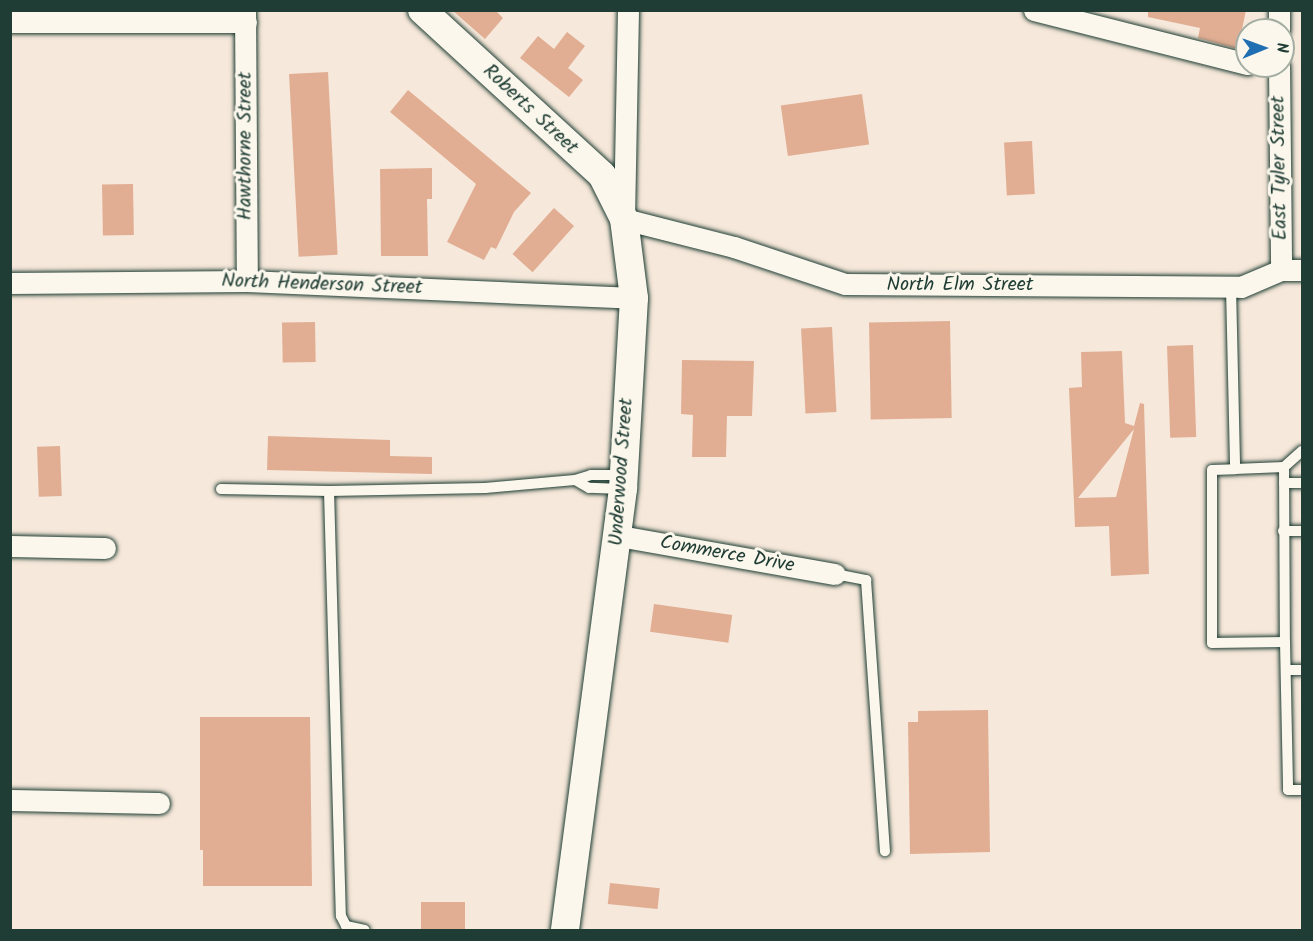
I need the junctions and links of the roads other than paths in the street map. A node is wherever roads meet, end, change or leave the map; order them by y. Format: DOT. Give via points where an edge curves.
graph roads {
  1 [pos="422,10"];
  2 [pos="628,10"];
  3 [pos="1034,10"];
  4 [pos="245,16"];
  5 [pos="10,22"];
  6 [pos="1235,61"];
  7 [pos="1279,78"];
  8 [pos="624,219"];
  9 [pos="1281,270"];
  10 [pos="1302,270"];
  11 [pos="247,280"];
  12 [pos="10,283"];
  13 [pos="1231,287"];
  14 [pos="634,298"];
  15 [pos="1302,451"];
  16 [pos="1284,467"];
  17 [pos="1235,469"];
  18 [pos="624,482"];
  19 [pos="1284,483"];
  20 [pos="1302,483"];
  21 [pos="221,489"];
  22 [pos="329,491"];
  23 [pos="1283,531"];
  24 [pos="1302,531"];
  25 [pos="619,536"];
  26 [pos="10,546"];
  27 [pos="105,548"];
  28 [pos="835,574"];
  29 [pos="1285,642"];
  30 [pos="1286,670"];
  31 [pos="1302,670"];
  32 [pos="1302,790"];
  33 [pos="10,800"];
  34 [pos="159,803"];
  35 [pos="885,851"];
  36 [pos="365,930"];
  37 [pos="565,930"];
  1 -- 8 [label="street, Roberts Street" via="602,176"];
  2 -- 8 [label="street, Underwood Street"];
  3 -- 6 [label="street"];
  4 -- 5 [label="street"];
  4 -- 11 [label="street, Hawthorne Street"];
  7 -- 9 [label="street, East Tyler Street"];
  8 -- 13 [label="street, North Elm Street" via="734,248 844,284"];
  8 -- 14 [label="street, Underwood Street"];
  9 -- 10 [label="street, North Elm Street"];
  9 -- 13 [label="street, North Elm Street" via="1241,287"];
  11 -- 12 [label="street, North Henderson Street"];
  11 -- 14 [label="street, North Henderson Street"];
  13 -- 17 [label="lane"];
  14 -- 18 [label="street, Underwood Street"];
  15 -- 16 [label="lane"];
  16 -- 17 [label="lane"];
  16 -- 19 [label="lane"];
  17 -- 29 [label="lane" via="1212,470 1212,643"];
  18 -- 22 [label="lane" via="589,488 575,480 485,488"];
  18 -- 25 [label="street, Underwood Street"];
  19 -- 20 [label="lane"];
  19 -- 23 [label="lane"];
  21 -- 22 [label="lane"];
  22 -- 36 [label="lane" via="341,916 346,926"];
  23 -- 24 [label="lane"];
  23 -- 29 [label="lane"];
  25 -- 28 [label="street, Commerce Drive"];
  25 -- 37 [label="street, Underwood Street"];
  26 -- 27 [label="street"];
  28 -- 35 [label="lane" via="866,580"];
  29 -- 30 [label="lane"];
  30 -- 31 [label="lane"];
  30 -- 32 [label="lane" via="1288,790"];
  33 -- 34 [label="street"];
}
